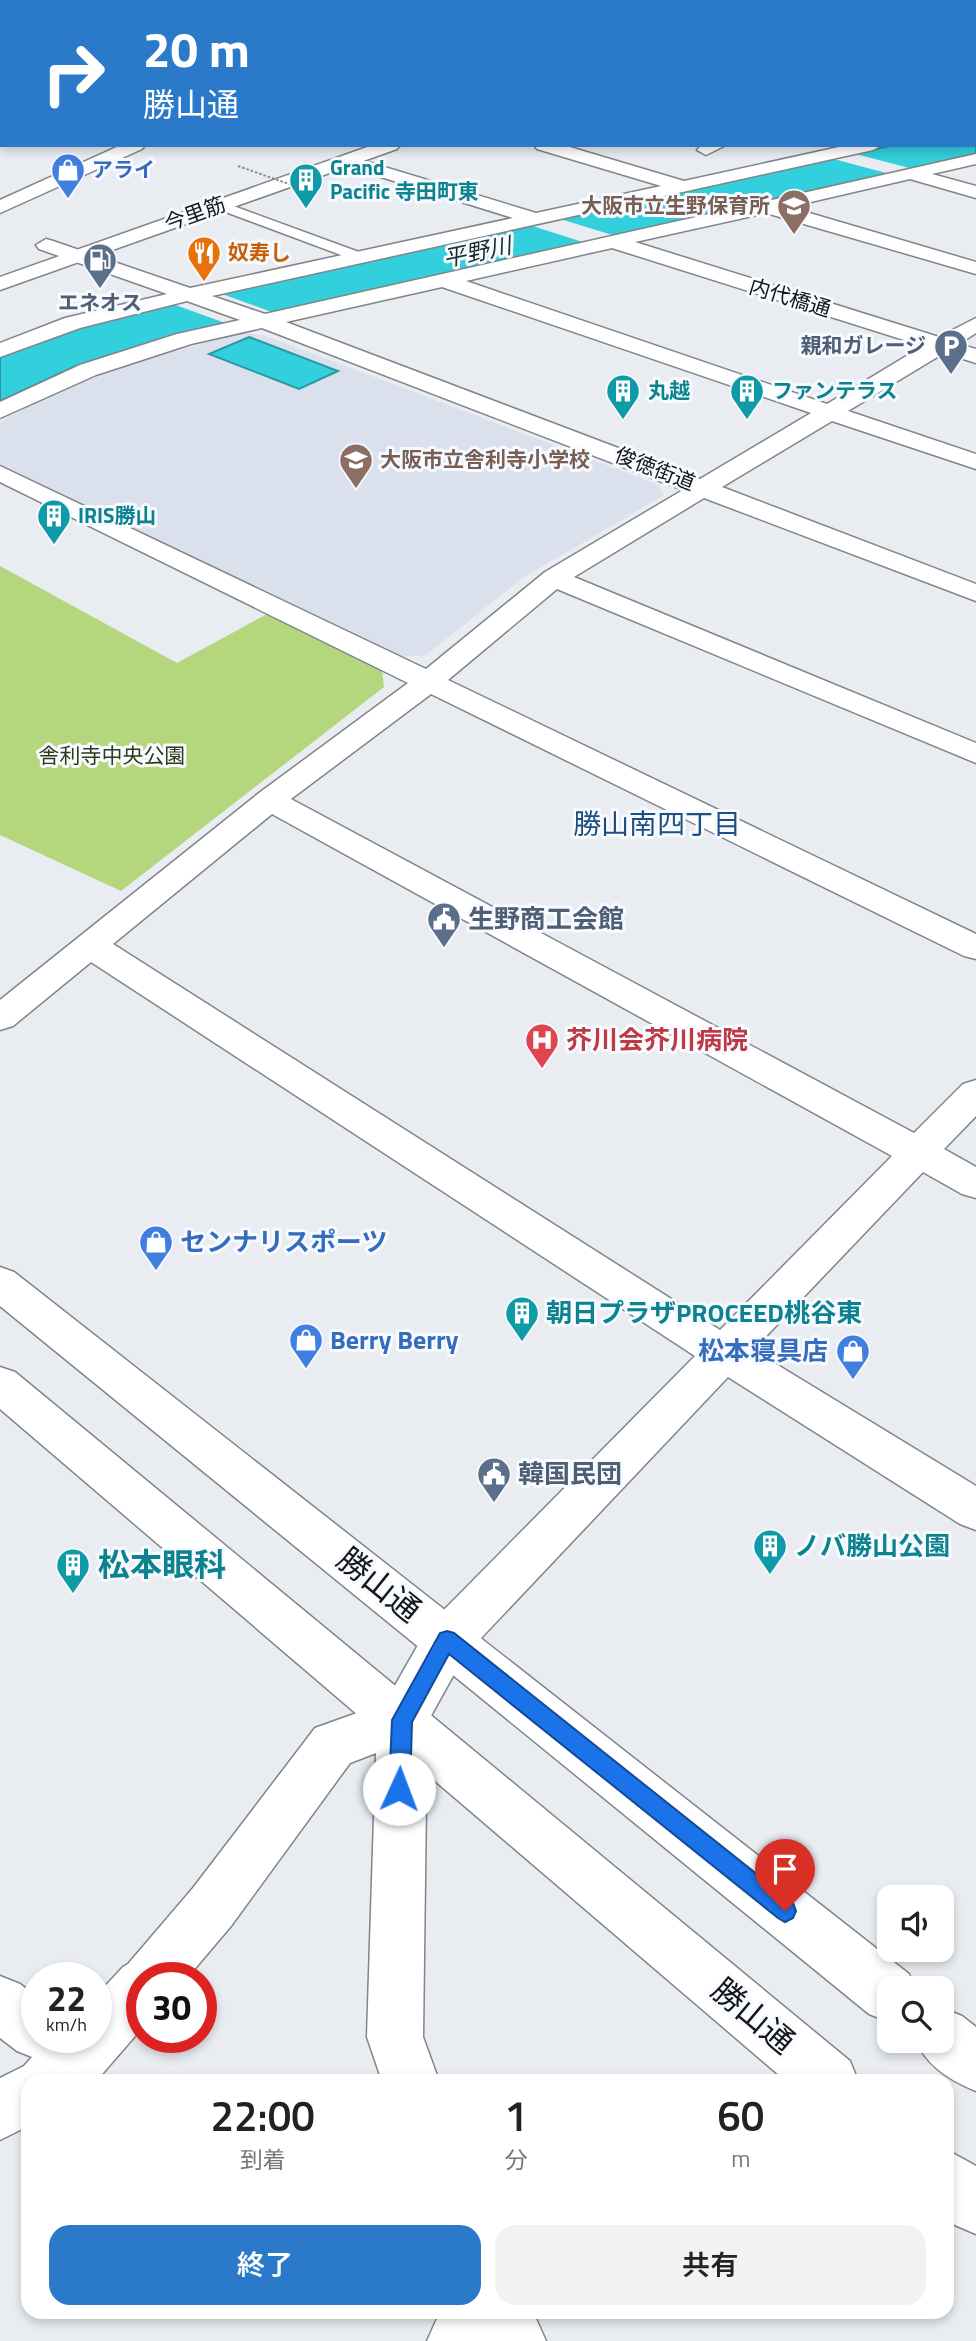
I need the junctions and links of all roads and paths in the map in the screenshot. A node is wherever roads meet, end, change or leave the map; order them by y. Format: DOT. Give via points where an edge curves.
graph roads {
  1 [pos="107,147"];
  2 [pos="385,147"];
  3 [pos="550,147"];
  4 [pos="806,147"];
  5 [pos="866,147"];
  6 [pos="128,149"];
  7 [pos="836,155"];
  8 [pos="976,159"];
  9 [pos="345,160"];
  10 [pos="238,166"];
  11 [pos="905,173"];
  12 [pos="0,184"];
  13 [pos="684,187"];
  14 [pos="303,188"];
  15 [pos="33,192"];
  16 [pos="976,192"];
  17 [pos="220,205"];
  18 [pos="765,206"];
  19 [pos="0,207"];
  20 [pos="538,220"];
  21 [pos="608,241"];
  22 [pos="75,245"];
  23 [pos="21,253"];
  24 [pos="362,258"];
  25 [pos="976,268"];
  26 [pos="442,280"];
  27 [pos="0,284"];
  28 [pos="192,296"];
  29 [pos="259,320"];
  30 [pos="976,324"];
  31 [pos="941,345"];
  32 [pos="0,349"];
  33 [pos="976,356"];
  34 [pos="0,411"];
  35 [pos="828,412"];
  36 [pos="976,462"];
  37 [pos="0,473"];
  38 [pos="704,487"];
  39 [pos="554,578"];
  40 [pos="976,593"];
  41 [pos="428,682"];
  42 [pos="976,754"];
  43 [pos="270,800"];
  44 [pos="91,946"];
  45 [pos="976,948"];
  46 [pos="0,1018"];
  47 [pos="976,1093"];
  48 [pos="918,1152"];
  49 [pos="976,1184"];
  50 [pos="0,1283"];
  51 [pos="723,1353"];
  52 [pos="0,1384"];
  53 [pos="976,1510"];
  54 [pos="447,1640"];
  55 [pos="402,1720"];
  56 [pos="164,1962"];
  57 [pos="877,1984"];
  58 [pos="0,2004"];
  59 [pos="21,2024"];
  60 [pos="954,2046"];
  61 [pos="976,2063"];
  62 [pos="408,2074"];
  63 [pos="822,2074"];
  64 [pos="21,2098"];
  65 [pos="0,2111"];
  66 [pos="954,2186"];
  67 [pos="976,2204"];
  68 [pos="469,2319"];
  69 [pos="503,2319"];
  70 [pos="458,2341"];
  71 [pos="515,2341"];
  1 -- 6 [label="street"];
  2 -- 9 [label="street, 今里筋"];
  3 -- 13 [label="street"];
  4 -- 7 [label="street"];
  5 -- 7 [label="street"];
  6 -- 15 [label="street"];
  7 -- 11 [label="street"];
  7 -- 13 [label="street"];
  8 -- 11 [label="street"];
  9 -- 17 [label="street, 今里筋"];
  9 -- 20 [label="street"];
  10 -- 14 [label="path, bridge"];
  11 -- 16 [label="street"];
  11 -- 18 [label="street"];
  12 -- 15 [label="street"];
  13 -- 20 [label="street"];
  15 -- 19 [label="street"];
  17 -- 22 [label="street, 今里筋"];
  17 -- 24 [label="lane"];
  18 -- 21 [label="street"];
  18 -- 25 [label="street"];
  20 -- 21 [label="street, 内代橋通"];
  20 -- 24 [label="street"];
  21 -- 26 [label="street"];
  21 -- 31 [label="street, 内代橋通"];
  22 -- 23 [label="street, 俊徳街道" via="46,244"];
  22 -- 27 [label="street, 今里筋"];
  22 -- 28 [label="street, 俊徳街道"];
  24 -- 28 [label="street"];
  26 -- 29 [label="street"];
  26 -- 35 [label="street"];
  28 -- 29 [label="street, 俊徳街道"];
  28 -- 32 [label="street" via="73,323"];
  29 -- 34 [label="street" via="109,362"];
  29 -- 38 [label="street, 俊徳街道"];
  30 -- 31 [label="street"];
  31 -- 33 [label="street, 内代橋通"];
  31 -- 35 [label="street"];
  35 -- 36 [label="street"];
  35 -- 38 [label="street"];
  37 -- 41 [label="street"];
  38 -- 39 [label="street"];
  38 -- 40 [label="street, 俊徳街道"];
  39 -- 41 [label="street"];
  39 -- 42 [label="street"];
  41 -- 43 [label="street"];
  41 -- 45 [label="street"];
  43 -- 44 [label="street"];
  43 -- 48 [label="street"];
  44 -- 46 [label="street"];
  44 -- 51 [label="street"];
  47 -- 48 [label="street"];
  48 -- 49 [label="street"];
  48 -- 51 [label="street"];
  50 -- 54 [label="street, 勝山通"];
  51 -- 53 [label="street"];
  51 -- 54 [label="street"];
  52 -- 55 [label="street, 勝山通"];
  54 -- 55 [label="street"];
  54 -- 57 [label="street, 勝山通"];
  55 -- 56 [label="street" via="333,1745 212,1907"];
  55 -- 62 [label="street" via="395,2037"];
  55 -- 63 [label="street, 勝山通"];
  58 -- 59 [label="street"];
  60 -- 61 [label="street"];
  64 -- 65 [label="street"];
  66 -- 67 [label="street"];
  68 -- 70 [label="street"];
  69 -- 71 [label="street"];
}
